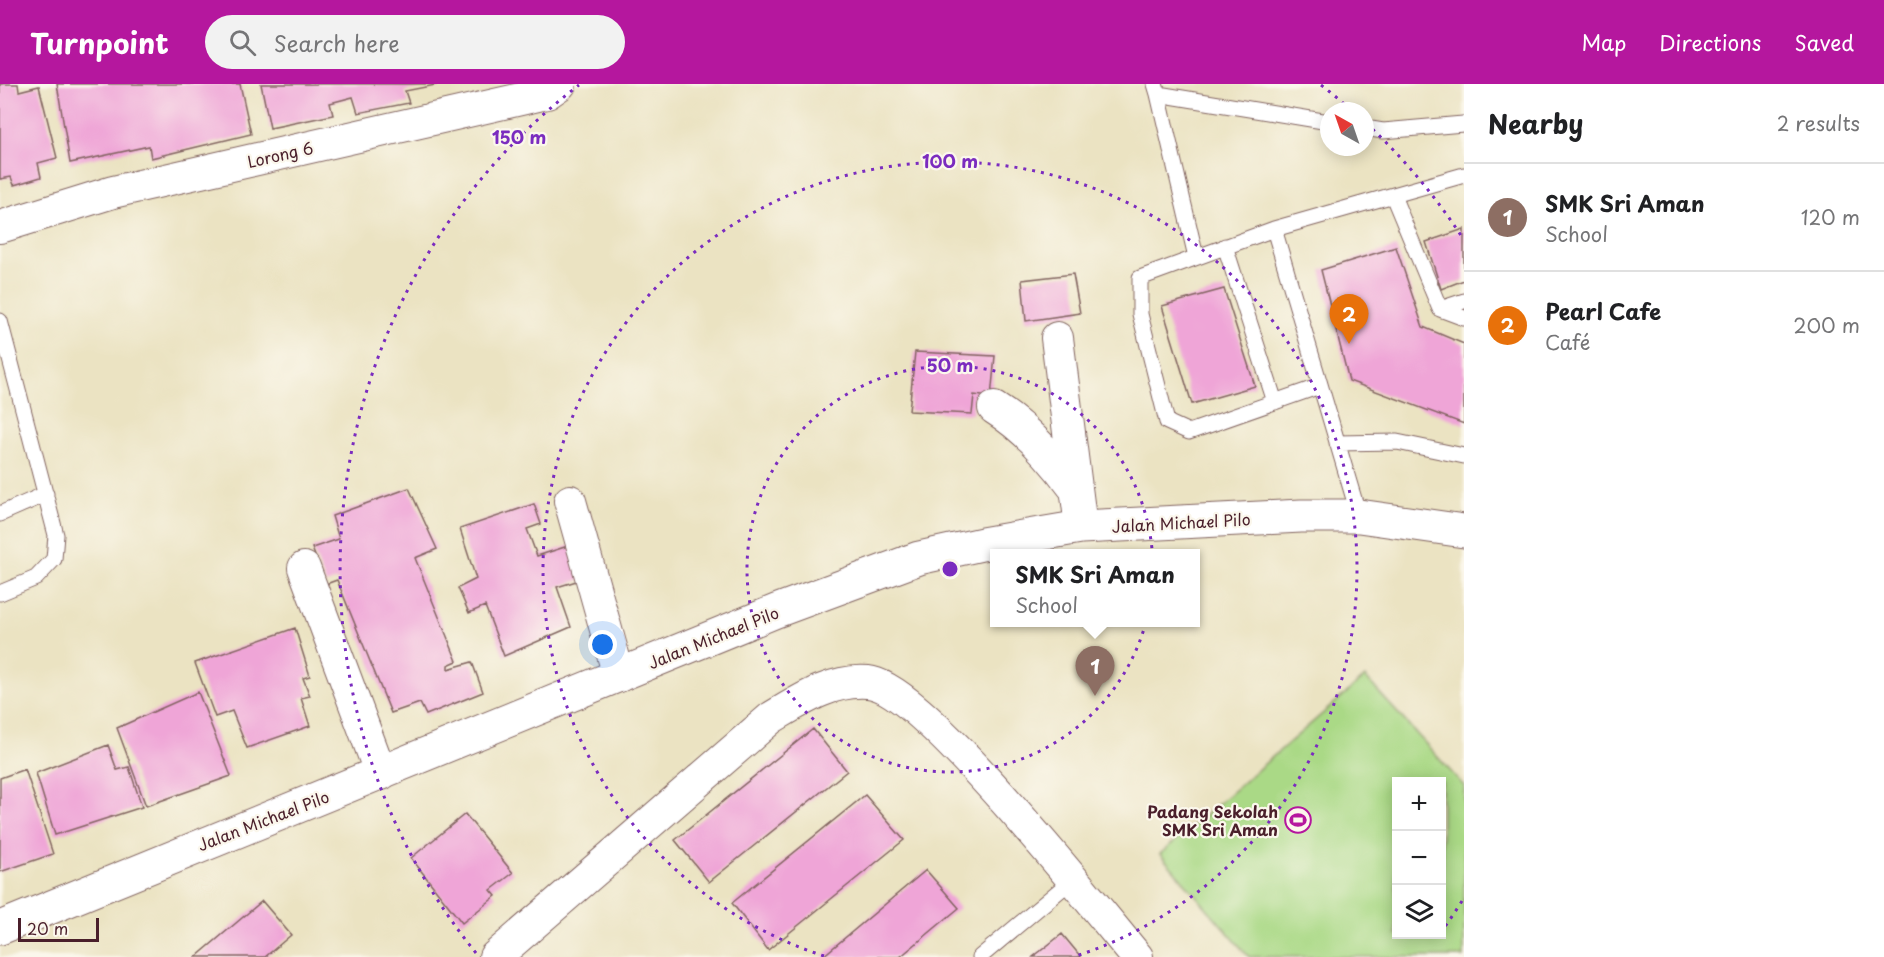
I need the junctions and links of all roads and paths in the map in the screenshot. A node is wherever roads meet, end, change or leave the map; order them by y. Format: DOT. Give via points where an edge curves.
graph roads {
  1 [pos="560,84"];
  2 [pos="1157,89"];
  3 [pos="1320,120"];
  4 [pos="1464,123"];
  5 [pos="1374,130"];
  6 [pos="1464,175"];
  7 [pos="1393,196"];
  8 [pos="0,227"];
  9 [pos="1274,229"];
  10 [pos="1225,246"];
  11 [pos="1196,257"];
  12 [pos="1464,302"];
  13 [pos="1440,309"];
  14 [pos="1464,318"];
  15 [pos="0,321"];
  16 [pos="1057,338"];
  17 [pos="1320,386"];
  18 [pos="1275,402"];
  19 [pos="994,408"];
  20 [pos="1337,443"];
  21 [pos="1464,456"];
  22 [pos="1074,486"];
  23 [pos="46,494"];
  24 [pos="570,501"];
  25 [pos="0,514"];
  26 [pos="1359,516"];
  27 [pos="1081,527"];
  28 [pos="1464,531"];
  29 [pos="304,568"];
  30 [pos="0,593"];
  31 [pos="619,676"];
  32 [pos="381,774"];
  33 [pos="1072,880"];
  34 [pos="0,928"];
  35 [pos="495,957"];
  36 [pos="980,957"];
  37 [pos="1137,957"];
  1 -- 8 [label="street, Lorong 6" via="547,93 113,192"];
  2 -- 3 [label="lane"];
  2 -- 11 [label="lane"];
  4 -- 5 [label="lane"];
  6 -- 7 [label="lane"];
  7 -- 9 [label="lane"];
  7 -- 13 [label="lane"];
  9 -- 10 [label="lane"];
  9 -- 17 [label="lane"];
  10 -- 11 [label="lane"];
  10 -- 18 [label="lane"];
  11 -- 18 [label="lane" via="1140,278 1140,314 1167,422 1189,432"];
  12 -- 13 [label="lane"];
  13 -- 14 [label="lane"];
  15 -- 23 [label="lane"];
  16 -- 22 [label="street"];
  17 -- 18 [label="lane"];
  17 -- 20 [label="lane"];
  19 -- 22 [label="street" via="1032,438"];
  20 -- 21 [label="lane" via="1397,442"];
  20 -- 26 [label="lane"];
  22 -- 27 [label="street"];
  23 -- 25 [label="lane"];
  23 -- 30 [label="lane" via="56,535 54,559 36,579"];
  24 -- 31 [label="street"];
  26 -- 27 [label="street, Jalan Michael Pilo"];
  26 -- 28 [label="street, Jalan Michael Pilo"];
  27 -- 31 [label="street, Jalan Michael Pilo" via="919,558 776,611"];
  29 -- 32 [label="street"];
  31 -- 32 [label="street, Jalan Michael Pilo"];
  32 -- 34 [label="street, Jalan Michael Pilo"];
  33 -- 35 [label="street" via="922,712 897,693 870,681 839,684 808,696 771,718"];
  33 -- 36 [label="lane"];
  33 -- 37 [label="street"];
}
